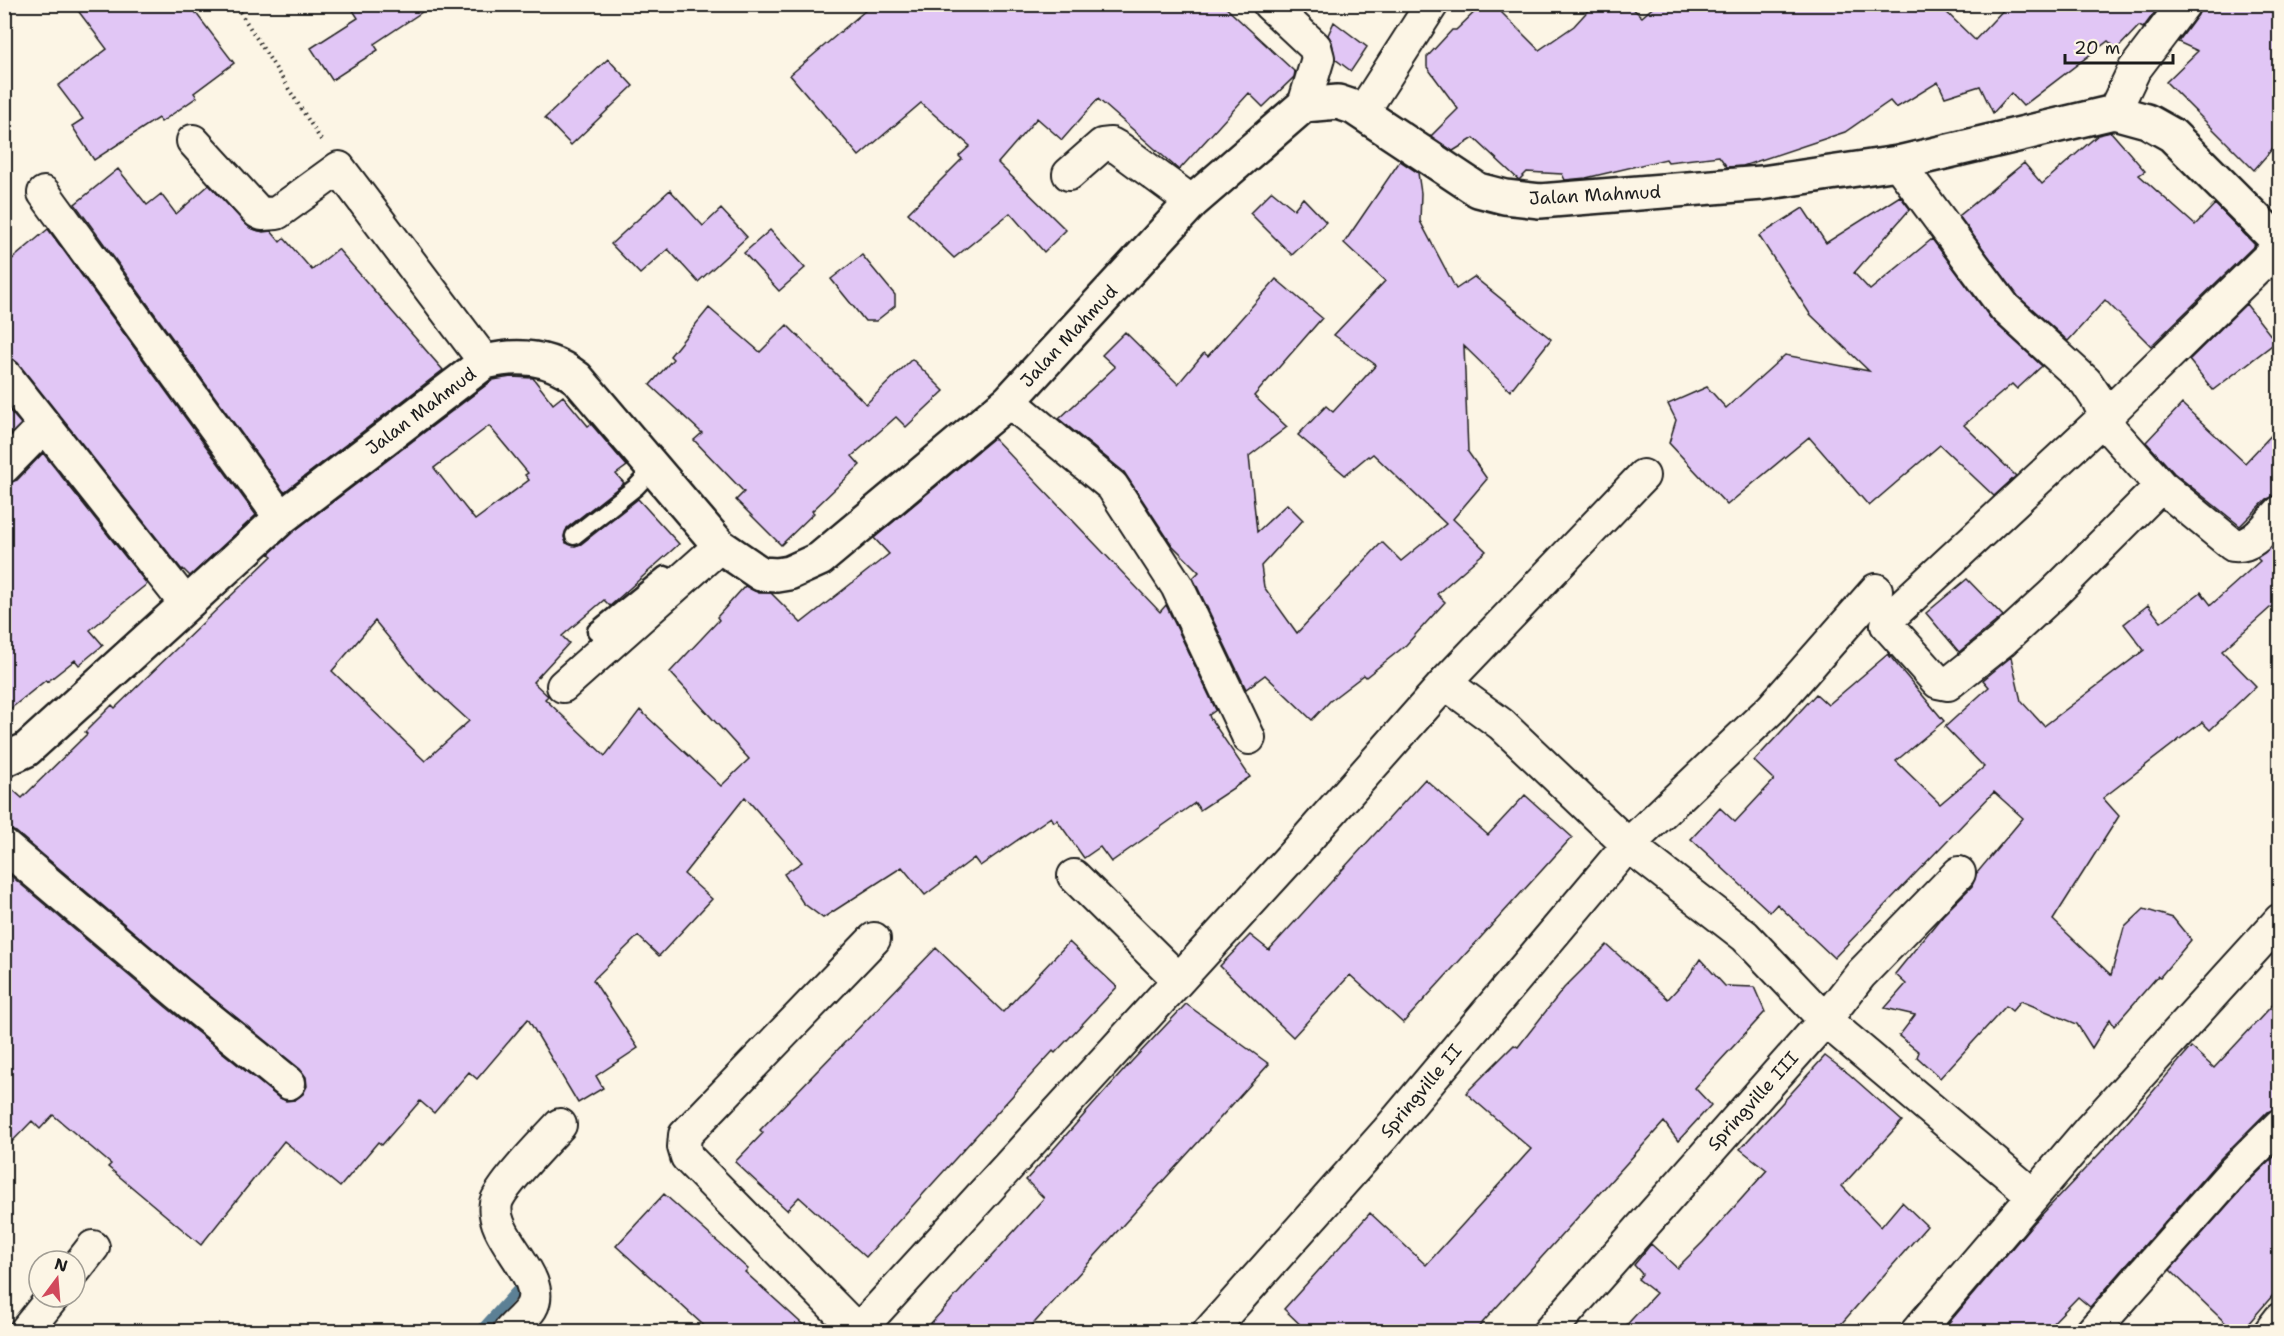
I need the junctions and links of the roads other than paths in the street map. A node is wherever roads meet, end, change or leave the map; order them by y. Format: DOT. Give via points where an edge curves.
graph roads {
  1 [pos="1269,4"];
  2 [pos="1432,4"];
  3 [pos="2184,4"];
  4 [pos="1304,105"];
  5 [pos="1362,112"];
  6 [pos="2114,112"];
  7 [pos="193,141"];
  8 [pos="1898,164"];
  9 [pos="1069,174"];
  10 [pos="44,193"];
  11 [pos="1192,202"];
  12 [pos="2280,244"];
  13 [pos="485,362"];
  14 [pos="4,374"];
  15 [pos="1009,401"];
  16 [pos="2104,417"];
  17 [pos="44,426"];
  18 [pos="4,467"];
  19 [pos="654,468"];
  20 [pos="1642,476"];
  21 [pos="2161,486"];
  22 [pos="2280,512"];
  23 [pos="281,518"];
  24 [pos="574,536"];
  25 [pos="716,541"];
  26 [pos="1876,590"];
  27 [pos="186,604"];
  28 [pos="596,631"];
  29 [pos="1445,682"];
  30 [pos="563,686"];
  31 [pos="1250,738"];
  32 [pos="4,760"];
  33 [pos="1628,845"];
  34 [pos="4,846"];
  35 [pos="1959,873"];
  36 [pos="1074,876"];
  37 [pos="2280,920"];
  38 [pos="874,939"];
  39 [pos="1178,979"];
  40 [pos="1825,1020"];
  41 [pos="289,1083"];
  42 [pos="560,1125"];
  43 [pos="2280,1125"];
  44 [pos="2033,1195"];
  45 [pos="43,1309"];
  46 [pos="2280,1319"];
  47 [pos="858,1331"];
  48 [pos="25,1332"];
  49 [pos="509,1332"];
  50 [pos="1209,1332"];
  51 [pos="1549,1332"];
  52 [pos="1917,1332"];
  53 [pos="2092,1332"];
  54 [pos="2270,1332"];
  1 -- 4 [label="street" via="1314,47 1318,58"];
  2 -- 5 [label="street"];
  3 -- 6 [label="street" via="2134,70"];
  4 -- 5 [label="street, Jalan Mahmud" via="1338,102"];
  4 -- 11 [label="street, Jalan Mahmud"];
  5 -- 8 [label="street, Jalan Mahmud" via="1478,190 1540,201 1762,183"];
  6 -- 8 [label="street, Jalan Mahmud"];
  6 -- 12 [label="street, Jalan Mahmud" via="2146,121 2172,135"];
  7 -- 13 [label="street" via="262,214 277,213 339,168"];
  8 -- 16 [label="street" via="2005,308 2086,382"];
  9 -- 11 [label="street" via="1102,145 1110,144"];
  10 -- 23 [label="street"];
  11 -- 15 [label="street, Jalan Mahmud"];
  12 -- 16 [label="street"];
  13 -- 19 [label="street, Jalan Mahmud" via="525,357 563,367 577,378"];
  13 -- 23 [label="street, Jalan Mahmud"];
  14 -- 17 [label="street"];
  15 -- 25 [label="street, Jalan Mahmud" via="807,566 777,575 761,574"];
  15 -- 31 [label="street" via="1113,486 1177,586"];
  16 -- 21 [label="street"];
  16 -- 21 [label="street" via="1889,618 1887,625 1938,682 1948,684 2053,594"];
  17 -- 18 [label="street"];
  17 -- 27 [label="street"];
  19 -- 24 [label="lane"];
  19 -- 25 [label="street, Jalan Mahmud"];
  20 -- 29 [label="street"];
  21 -- 22 [label="street" via="2233,545 2252,543"];
  23 -- 27 [label="street, Jalan Mahmud"];
  25 -- 28 [label="lane"];
  25 -- 30 [label="street"];
  26 -- 33 [label="street, Springville II" via="1772,708"];
  27 -- 32 [label="street, Jalan Mahmud" via="26,750"];
  29 -- 33 [label="street" via="1501,724"];
  29 -- 39 [label="street"];
  33 -- 40 [label="street" via="1745,936"];
  33 -- 50 [label="street, Springville II" via="1386,1133"];
  34 -- 41 [label="street"];
  35 -- 40 [label="street, Springville III" via="1862,974"];
  36 -- 39 [label="street"];
  37 -- 44 [label="street"];
  38 -- 47 [label="street" via="685,1135 684,1147 687,1157"];
  39 -- 47 [label="street"];
  40 -- 44 [label="street"];
  40 -- 51 [label="street, Springville III"];
  42 -- 49 [label="street" via="504,1189 496,1204 501,1228 534,1286 531,1308"];
  43 -- 53 [label="street"];
  44 -- 52 [label="street"];
  45 -- 48 [label="street"];
  46 -- 54 [label="street"];
}
